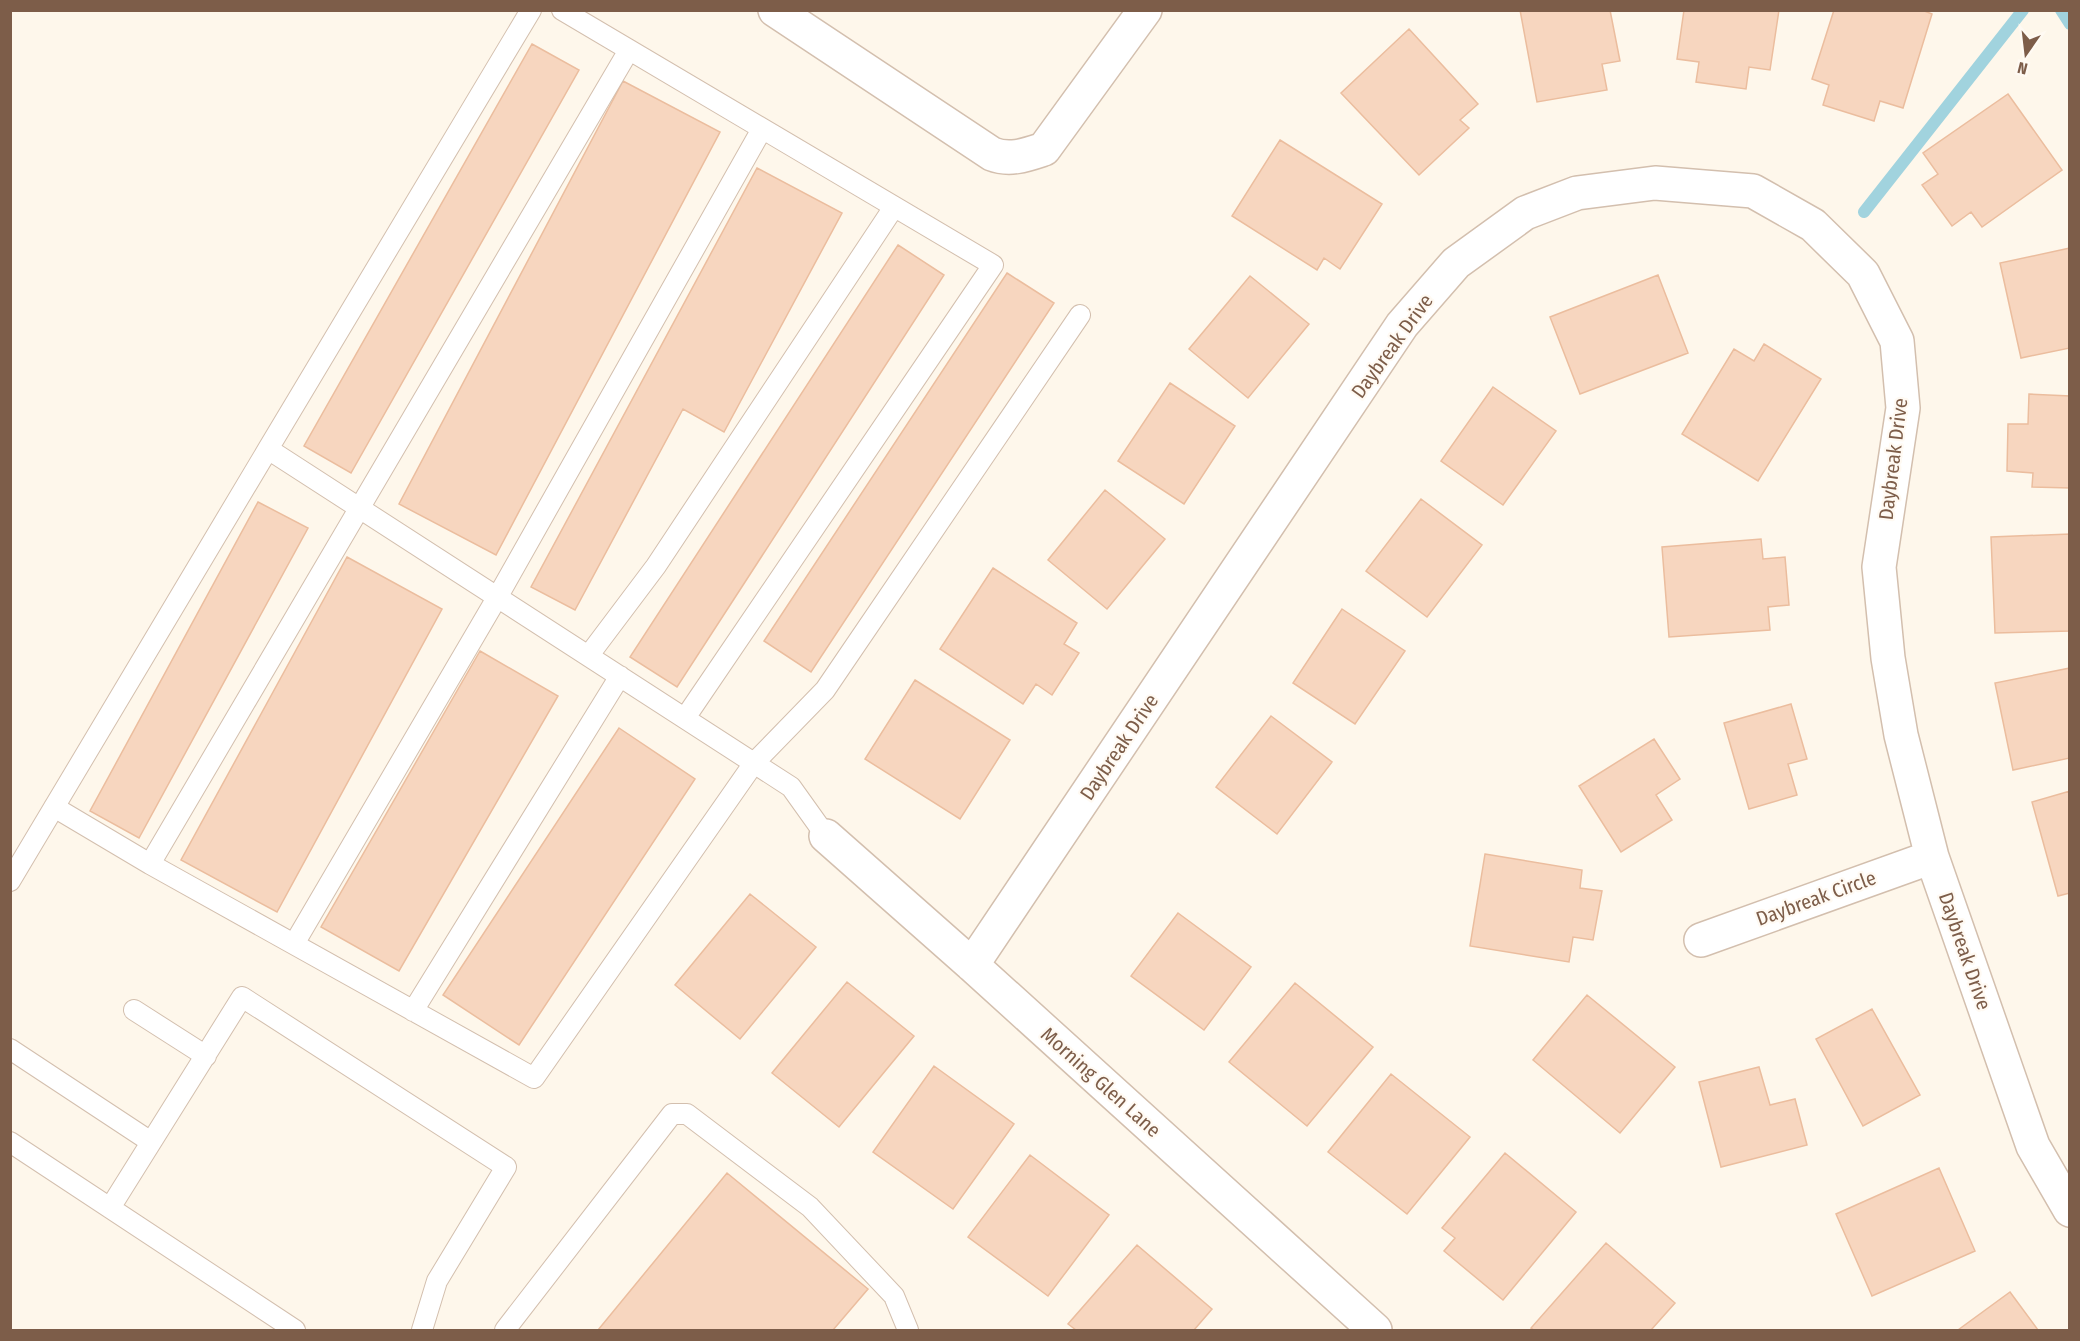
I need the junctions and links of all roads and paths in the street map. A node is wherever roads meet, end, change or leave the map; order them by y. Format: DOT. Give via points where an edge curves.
graph roads {
  1 [pos="531,10"];
  2 [pos="562,10"];
  3 [pos="775,10"];
  4 [pos="1145,10"];
  5 [pos="629,50"];
  6 [pos="762,129"];
  7 [pos="894,207"];
  8 [pos="1080,315"];
  9 [pos="268,449"];
  10 [pos="360,506"];
  11 [pos="498,596"];
  12 [pos="589,655"];
  13 [pos="620,676"];
  14 [pos="685,718"];
  15 [pos="754,763"];
  16 [pos="54,807"];
  17 [pos="826,836"];
  18 [pos="1932,857"];
  19 [pos="150,864"];
  20 [pos="10,881"];
  21 [pos="1701,940"];
  22 [pos="294,944"];
  23 [pos="972,965"];
  24 [pos="134,1010"];
  25 [pos="413,1011"];
  26 [pos="10,1049"];
  27 [pos="206,1056"];
  28 [pos="10,1142"];
  29 [pos="151,1142"];
  30 [pos="110,1208"];
  31 [pos="2070,1210"];
  32 [pos="295,1330"];
  33 [pos="422,1330"];
  34 [pos="505,1330"];
  35 [pos="908,1330"];
  36 [pos="1375,1330"];
  1 -- 9 [label="lane"];
  2 -- 5 [label="lane"];
  3 -- 4 [label="street" via="1002,158 1044,149"];
  5 -- 6 [label="lane"];
  5 -- 10 [label="lane"];
  6 -- 7 [label="lane"];
  6 -- 11 [label="lane"];
  7 -- 12 [label="lane" via="656,566"];
  7 -- 14 [label="lane" via="993,265"];
  8 -- 15 [label="lane" via="825,690"];
  9 -- 10 [label="lane"];
  9 -- 16 [label="lane"];
  10 -- 11 [label="lane"];
  10 -- 19 [label="lane"];
  11 -- 12 [label="lane"];
  11 -- 22 [label="lane"];
  12 -- 13 [label="lane"];
  13 -- 14 [label="lane"];
  13 -- 25 [label="lane"];
  14 -- 15 [label="lane"];
  15 -- 17 [label="lane" via="791,787"];
  15 -- 25 [label="lane" via="534,1078"];
  16 -- 19 [label="lane"];
  16 -- 20 [label="lane"];
  17 -- 23 [label="street, Morning Glen Lane"];
  18 -- 21 [label="street, Daybreak Circle"];
  18 -- 23 [label="street, Daybreak Drive" via="1901,735 1879,567 1903,408 1897,341 1863,274 1813,225 1753,191 1655,183 1577,193 1524,213 1456,263 1402,325"];
  18 -- 31 [label="street, Daybreak Drive" via="2033,1146"];
  19 -- 22 [label="lane"];
  22 -- 25 [label="lane"];
  23 -- 36 [label="street, Morning Glen Lane"];
  24 -- 27 [label="lane"];
  26 -- 29 [label="lane"];
  27 -- 29 [label="lane"];
  27 -- 33 [label="lane" via="242,998 506,1167 437,1281"];
  28 -- 30 [label="lane"];
  29 -- 30 [label="lane"];
  30 -- 32 [label="lane"];
  34 -- 35 [label="lane" via="672,1114 687,1114 810,1207 894,1296"];
}
